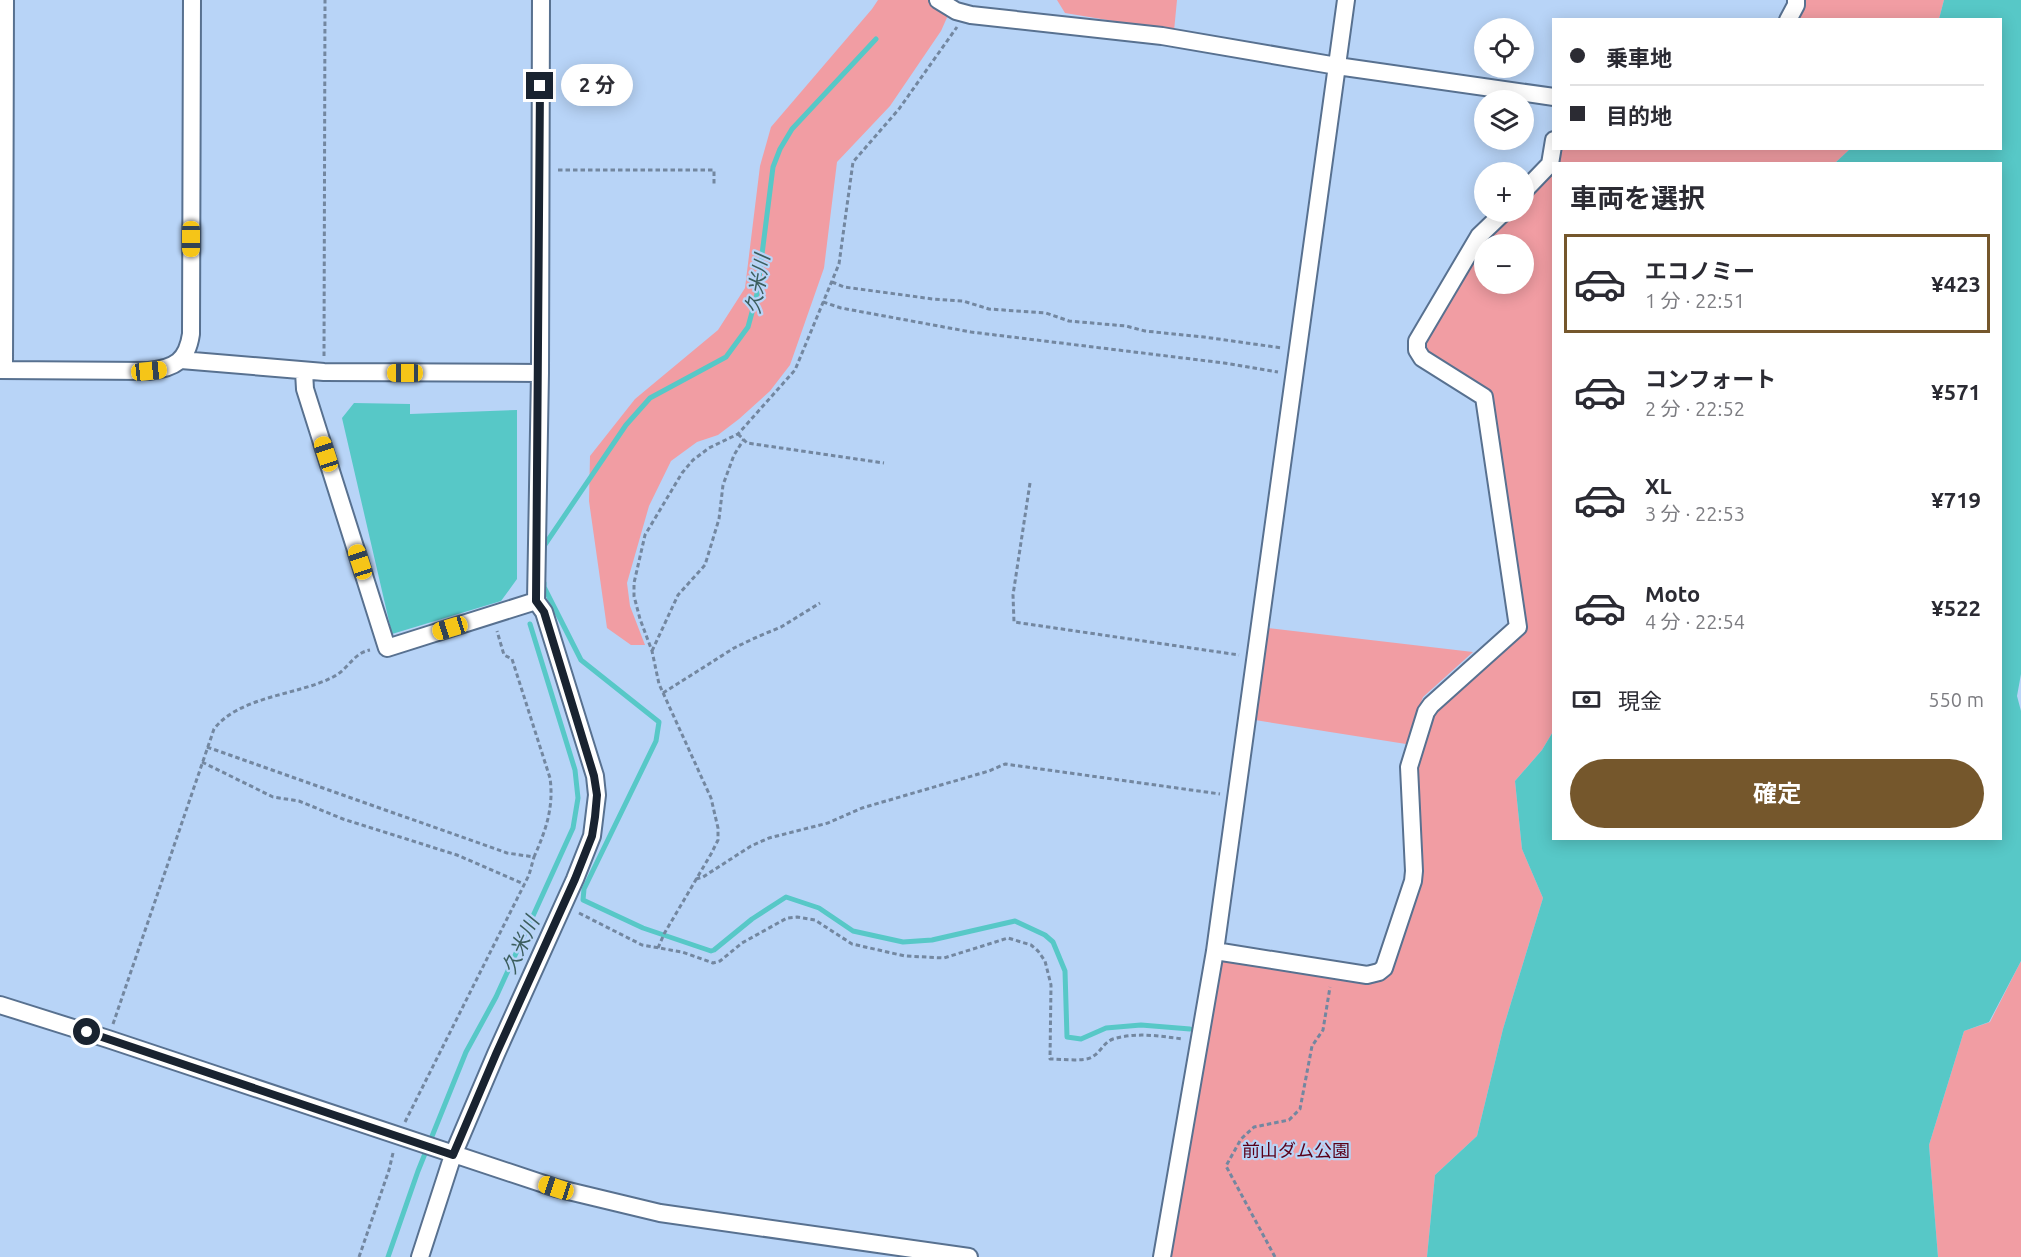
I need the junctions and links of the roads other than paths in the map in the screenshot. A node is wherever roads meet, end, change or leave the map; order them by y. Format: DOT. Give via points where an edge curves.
graph roads {
  1 [pos="5,0"];
  2 [pos="192,0"];
  3 [pos="541,0"];
  4 [pos="938,0"];
  5 [pos="1346,0"];
  6 [pos="1796,0"];
  7 [pos="1789,18"];
  8 [pos="1337,66"];
  9 [pos="1552,97"];
  10 [pos="1552,150"];
  11 [pos="1534,181"];
  12 [pos="1494,222"];
  13 [pos="181,360"];
  14 [pos="2,370"];
  15 [pos="304,372"];
  16 [pos="540,373"];
  17 [pos="536,601"];
  18 [pos="1215,951"];
  19 [pos="0,1005"];
  20 [pos="450,1154"];
  21 [pos="420,1257"];
  22 [pos="969,1257"];
  23 [pos="1162,1257"];
  1 -- 14 [label="street"];
  2 -- 13 [label="street" via="190,334 189,347"];
  3 -- 16 [label="street"];
  4 -- 8 [label="street" via="966,13 1162,36"];
  5 -- 8 [label="street"];
  6 -- 7 [label="street"];
  8 -- 9 [label="street"];
  8 -- 18 [label="street"];
  10 -- 11 [label="street" via="1550,164"];
  12 -- 18 [label="street" via="1479,236 1417,341 1417,350 1422,358 1484,397 1518,627 1426,712 1409,767 1413,881 1384,968 1367,975"];
  13 -- 14 [label="street" via="149,371"];
  13 -- 15 [label="street"];
  15 -- 16 [label="street"];
  15 -- 17 [label="street" via="305,389 387,648"];
  16 -- 17 [label="street"];
  17 -- 20 [label="street" via="544,612 594,776 597,795 592,836"];
  18 -- 23 [label="street"];
  19 -- 20 [label="street"];
  20 -- 21 [label="street"];
  20 -- 22 [label="street" via="556,1188 660,1214"];
}
